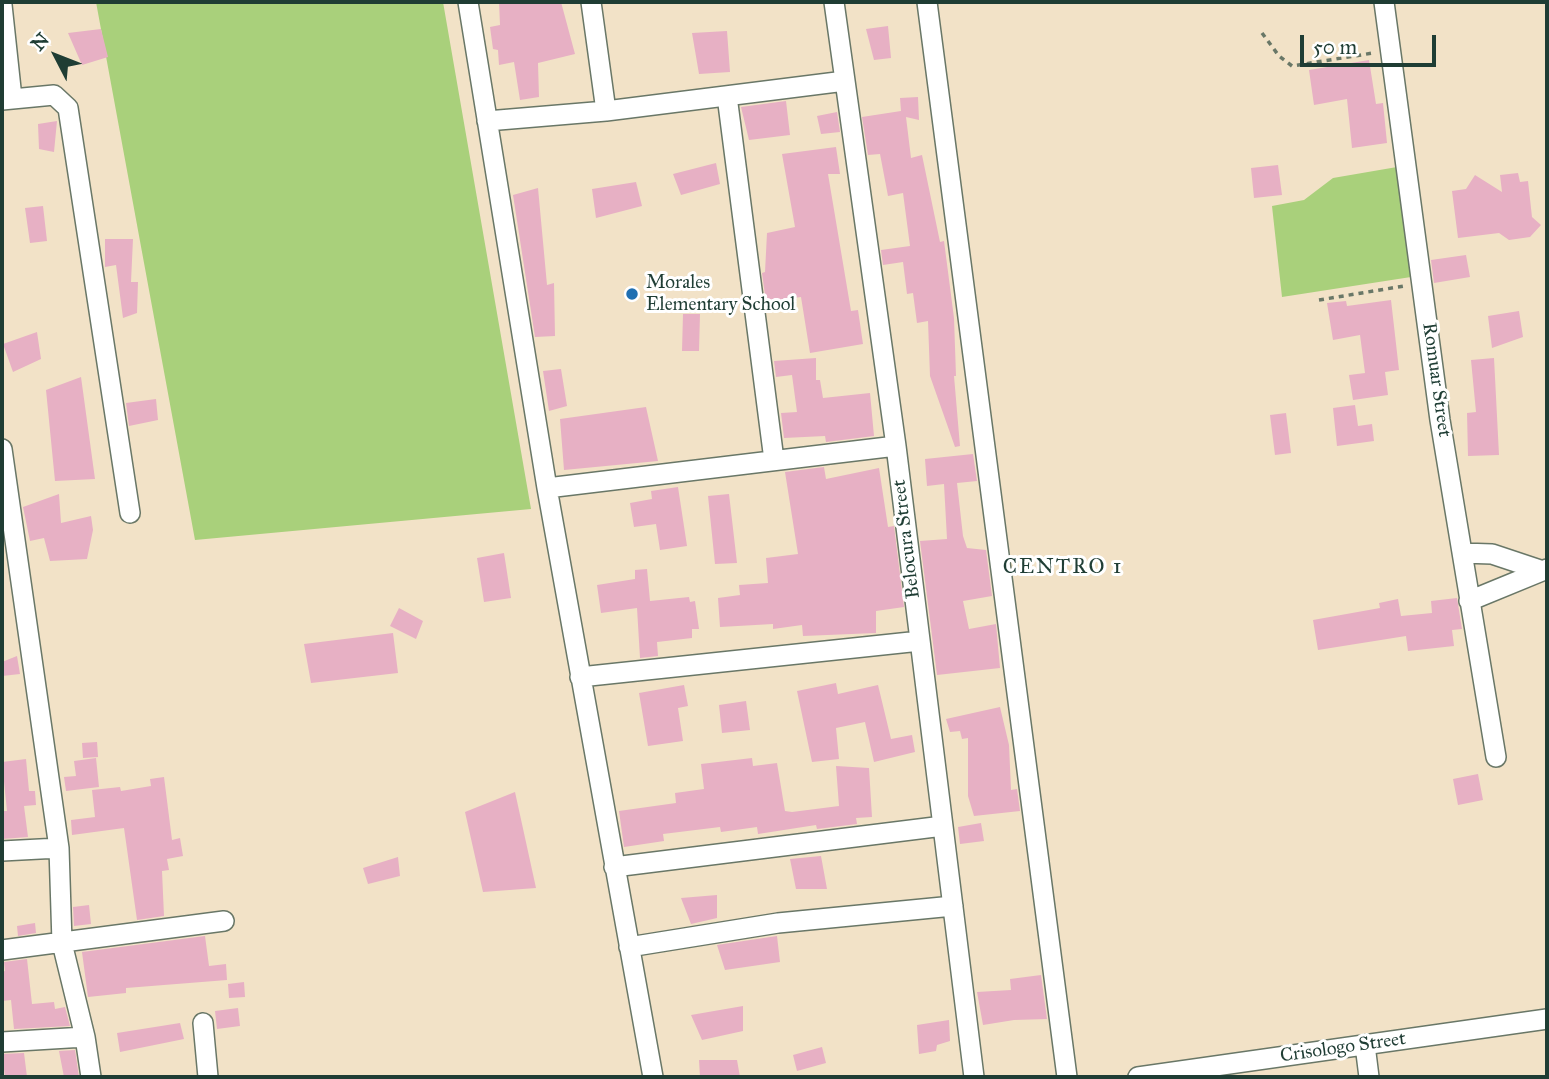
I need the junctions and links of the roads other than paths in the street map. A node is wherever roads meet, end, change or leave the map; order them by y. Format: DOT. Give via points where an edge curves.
graph roads {
  1 [pos="468,2"];
  2 [pos="591,2"];
  3 [pos="834,2"];
  4 [pos="927,2"];
  5 [pos="1384,2"];
  6 [pos="2,5"];
  7 [pos="845,81"];
  8 [pos="727,96"];
  9 [pos="7,99"];
  10 [pos="606,111"];
  11 [pos="487,121"];
  12 [pos="896,446"];
  13 [pos="2,449"];
  14 [pos="774,460"];
  15 [pos="547,488"];
  16 [pos="130,513"];
  17 [pos="1462,553"];
  18 [pos="1544,570"];
  19 [pos="1469,601"];
  20 [pos="920,641"];
  21 [pos="580,677"];
  22 [pos="1496,757"];
  23 [pos="943,826"];
  24 [pos="59,848"];
  25 [pos="2,851"];
  26 [pos="614,867"];
  27 [pos="953,905"];
  28 [pos="224,921"];
  29 [pos="62,943"];
  30 [pos="629,947"];
  31 [pos="2,950"];
  32 [pos="1547,1019"];
  33 [pos="203,1023"];
  34 [pos="85,1037"];
  35 [pos="2,1042"];
  36 [pos="1365,1045"];
  37 [pos="91,1077"];
  38 [pos="208,1077"];
  39 [pos="653,1077"];
  40 [pos="974,1077"];
  41 [pos="1067,1077"];
  42 [pos="1138,1077"];
  43 [pos="1369,1077"];
  1 -- 11 [label="street"];
  2 -- 10 [label="street"];
  3 -- 7 [label="street, Belocura Street"];
  4 -- 41 [label="street"];
  5 -- 17 [label="street, Romuar Street"];
  6 -- 9 [label="street"];
  7 -- 8 [label="street"];
  7 -- 12 [label="street, Belocura Street"];
  8 -- 10 [label="street"];
  8 -- 14 [label="street"];
  9 -- 16 [label="street" via="54,96 68,108"];
  10 -- 11 [label="street"];
  11 -- 15 [label="street"];
  12 -- 14 [label="street"];
  12 -- 20 [label="street, Belocura Street"];
  13 -- 24 [label="street"];
  14 -- 15 [label="street"];
  15 -- 21 [label="street"];
  17 -- 18 [label="street" via="1492,554"];
  17 -- 19 [label="street, Romuar Street"];
  18 -- 19 [label="street"];
  19 -- 22 [label="street, Romuar Street"];
  20 -- 21 [label="street"];
  20 -- 23 [label="street, Belocura Street"];
  21 -- 26 [label="street"];
  23 -- 26 [label="street"];
  23 -- 27 [label="street, Belocura Street"];
  24 -- 25 [label="street"];
  24 -- 29 [label="street"];
  26 -- 30 [label="street"];
  27 -- 30 [label="street" via="778,923"];
  27 -- 40 [label="street, Belocura Street"];
  28 -- 29 [label="street"];
  29 -- 31 [label="street"];
  29 -- 34 [label="street"];
  30 -- 39 [label="street"];
  32 -- 36 [label="street, Crisologo Street"];
  33 -- 38 [label="street"];
  34 -- 35 [label="street"];
  34 -- 37 [label="street"];
  36 -- 42 [label="street, Crisologo Street"];
  36 -- 43 [label="street"];
}
